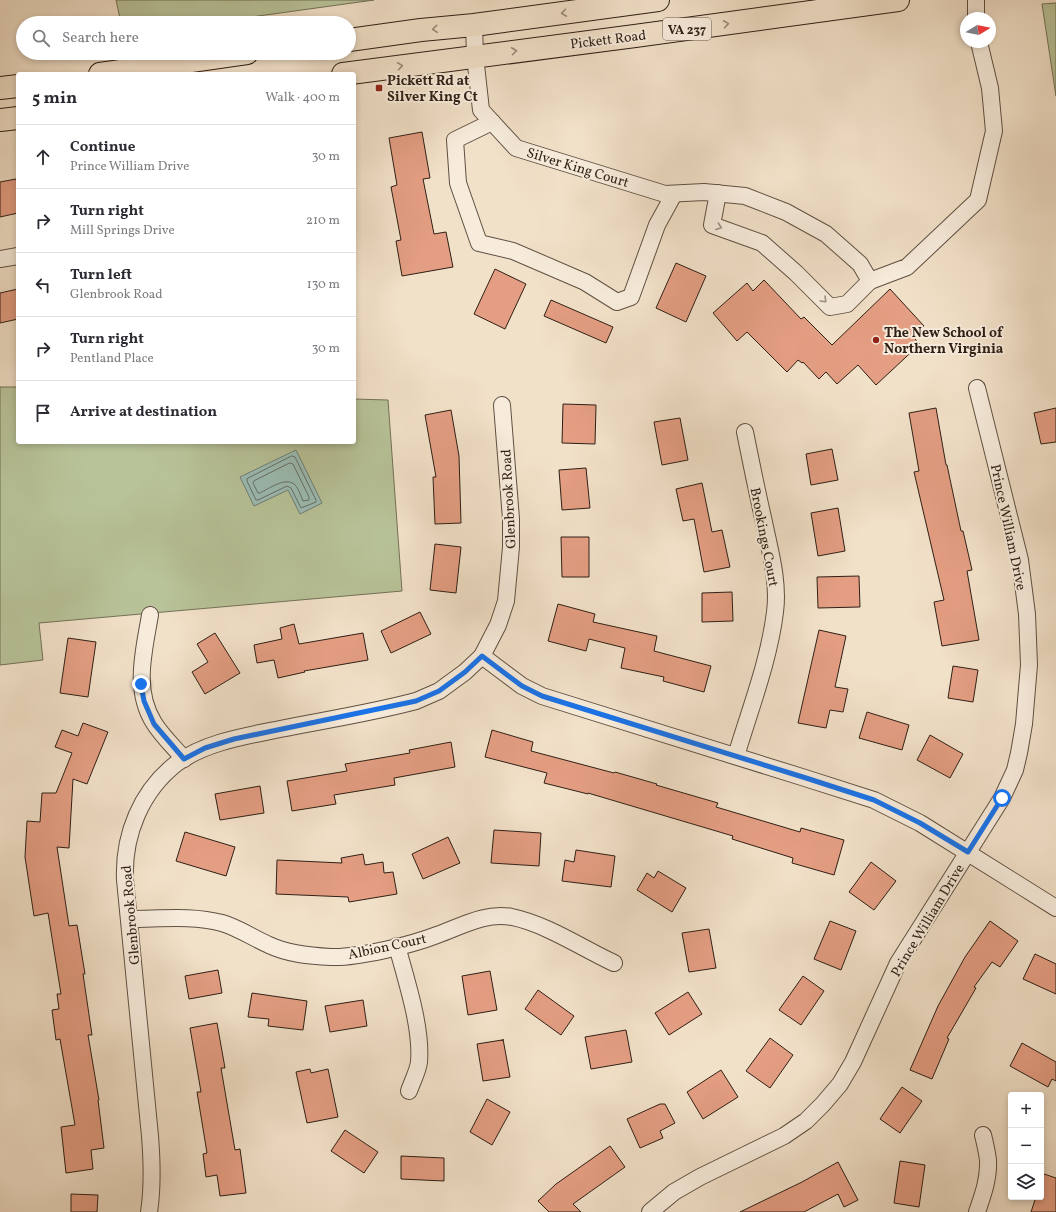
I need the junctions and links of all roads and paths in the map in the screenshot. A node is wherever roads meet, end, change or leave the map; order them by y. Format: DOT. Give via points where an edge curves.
graph roads {
  1 [pos="658,0"];
  2 [pos="898,0"];
  3 [pos="976,0"];
  4 [pos="976,12"];
  5 [pos="474,25"];
  6 [pos="356,39"];
  7 [pos="980,48"];
  8 [pos="475,56"];
  9 [pos="199,60"];
  10 [pos="114,72"];
  11 [pos="356,72"];
  12 [pos="16,86"];
  13 [pos="0,88"];
  14 [pos="16,118"];
  15 [pos="0,120"];
  16 [pos="492,122"];
  17 [pos="718,193"];
  18 [pos="674,194"];
  19 [pos="16,256"];
  20 [pos="0,259"];
  21 [pos="871,280"];
  22 [pos="977,388"];
  23 [pos="502,405"];
  24 [pos="746,432"];
  25 [pos="150,615"];
  26 [pos="482,656"];
  27 [pos="736,756"];
  28 [pos="184,759"];
  29 [pos="968,852"];
  30 [pos="1056,908"];
  31 [pos="129,919"];
  32 [pos="397,946"];
  33 [pos="614,963"];
  34 [pos="409,1091"];
  35 [pos="983,1135"];
  36 [pos="148,1212"];
  37 [pos="650,1212"];
  38 [pos="977,1212"];
  1 -- 5 [label="main road, VA 237, one-way"];
  8 -- 2 [label="main road, Pickett Road / VA 237, one-way"];
  3 -- 4 [label="street"];
  5 -- 6 [label="main road, VA 237, one-way"];
  5 -- 8 [label="street, Silver King Court"];
  7 -- 21 [label="street" via="990,88 994,131 978,200 907,267"];
  11 -- 8 [label="main road, Pickett Road / VA 237, one-way"];
  8 -- 16 [label="street, Silver King Court" via="481,110"];
  9 -- 10 [label="main road"];
  12 -- 13 [label="main road"];
  14 -- 15 [label="main road"];
  16 -- 18 [label="street, Silver King Court" via="516,148 665,194"];
  16 -- 18 [label="street" via="454,140 458,183 479,243 513,251 585,282 618,302 631,297 657,225"];
  17 -- 18 [label="street, Silver King Court"];
  17 -- 21 [label="street, Silver King Court" via="745,196 779,209 826,234 860,264"];
  17 -- 21 [label="street, one-way" via="712,225 762,243 830,307 847,304"];
  19 -- 20 [label="street"];
  22 -- 29 [label="street, Prince William Drive" via="1020,560 1027,614 1028,665 1024,724 1015,770 1002,798"];
  23 -- 26 [label="street, Glenbrook Road" via="511,547 506,601 498,625"];
  24 -- 27 [label="street, Brookings Court" via="776,584 775,611 767,655"];
  25 -- 28 [label="street" via="143,654 141,684 144,701 154,724"];
  26 -- 27 [label="street" via="522,686 542,696"];
  26 -- 28 [label="street, Glenbrook Road" via="439,691 416,701 234,739 205,748"];
  27 -- 29 [label="street" via="874,800 920,823"];
  28 -- 31 [label="street, Glenbrook Road" via="159,780 143,802 131,827 124,868"];
  29 -- 30 [label="street"];
  29 -- 37 [label="street, Prince William Drive" via="898,963 853,1062 840,1084 823,1104 784,1136 700,1177 674,1192"];
  31 -- 32 [label="street, Albion Court" via="212,920 236,928 280,950 297,954 332,957"];
  31 -- 36 [label="street, Glenbrook Road" via="150,1136 152,1168"];
  32 -- 33 [label="street, Albion Court" via="436,935 476,919 493,916 511,917 530,922"];
  32 -- 34 [label="street" via="412,1002 419,1043 419,1063"];
  35 -- 38 [label="street" via="988,1169 985,1189"];
}
